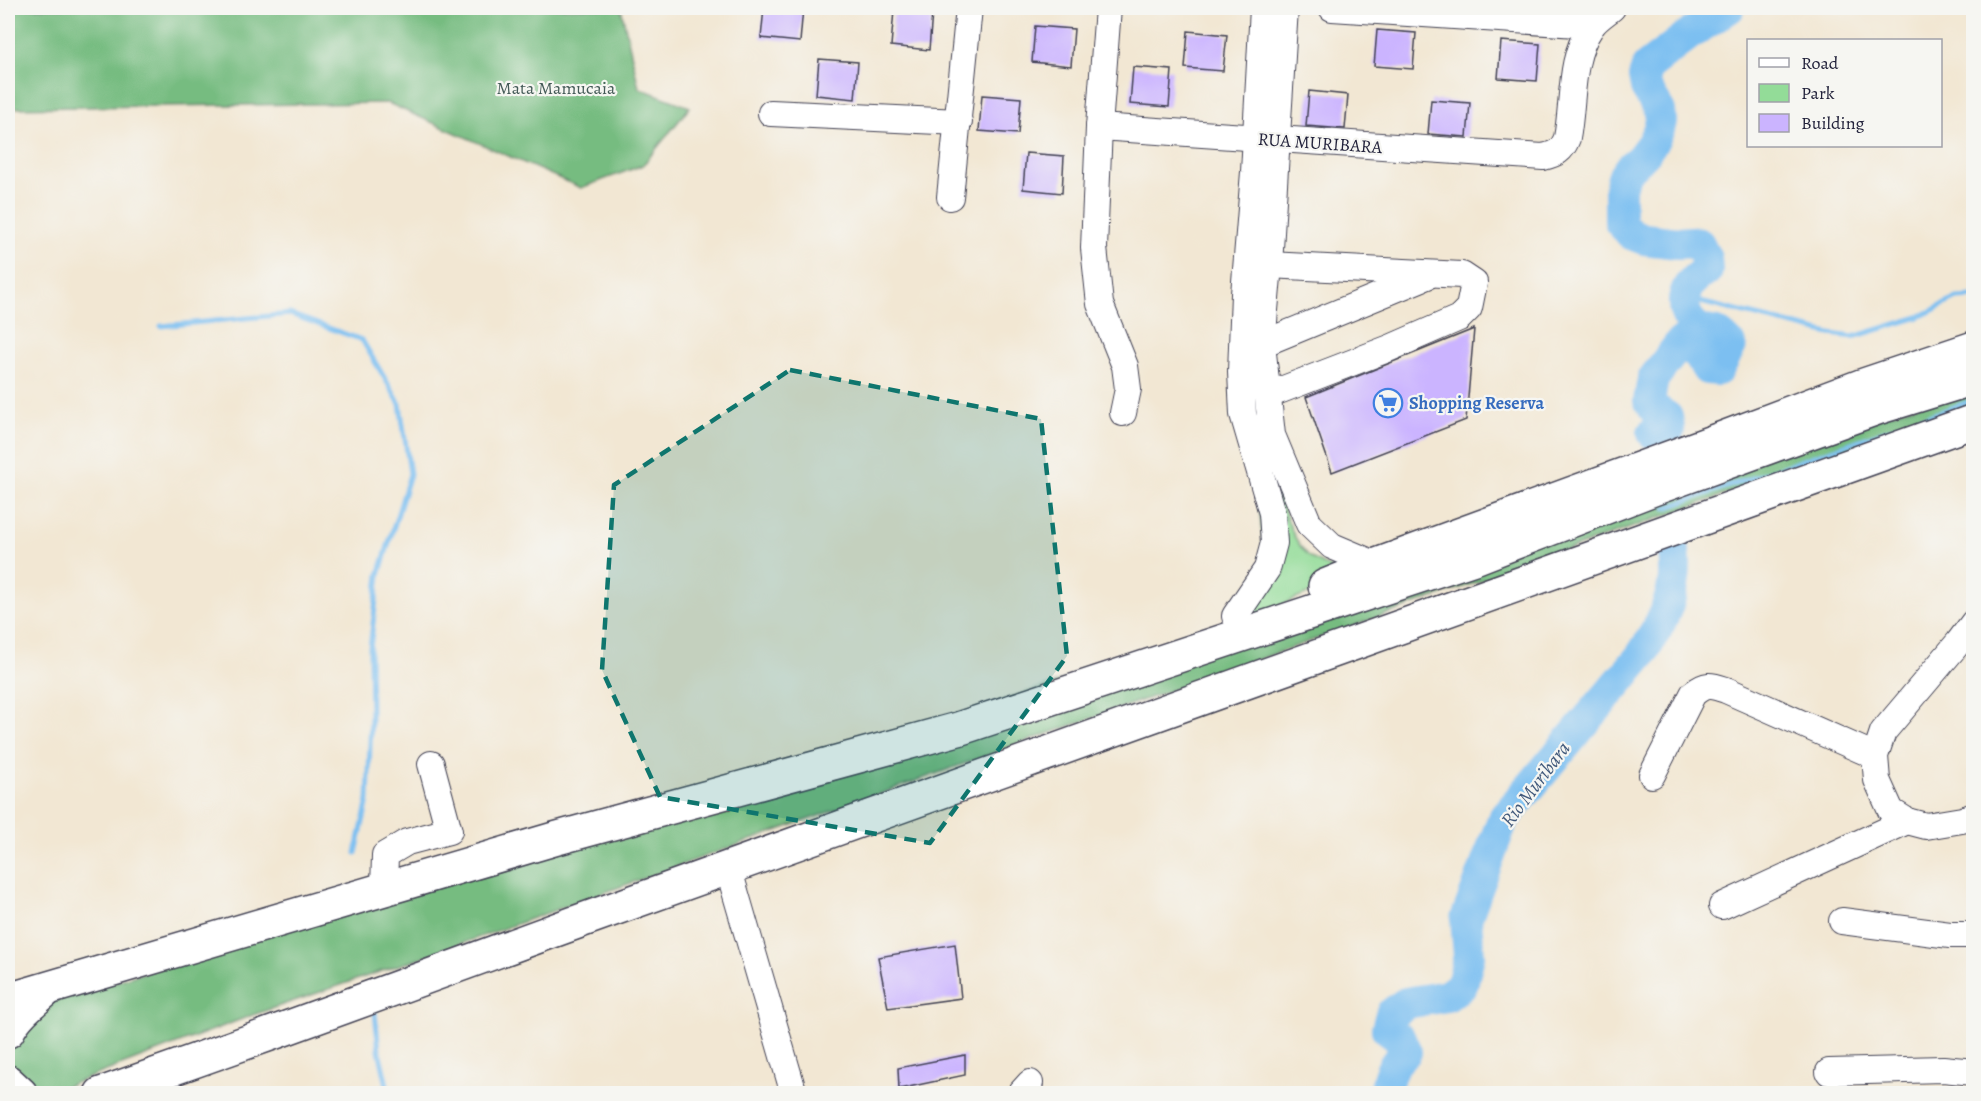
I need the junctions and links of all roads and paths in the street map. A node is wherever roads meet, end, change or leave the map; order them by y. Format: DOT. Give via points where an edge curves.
graph roads {
  1 [pos="969,8"];
  2 [pos="1108,8"];
  3 [pos="1263,8"];
  4 [pos="1285,8"];
  5 [pos="1332,8"];
  6 [pos="1612,8"];
  7 [pos="1592,25"];
  8 [pos="771,113"];
  9 [pos="959,122"];
  10 [pos="1099,127"];
  11 [pos="1266,140"];
  12 [pos="950,197"];
  13 [pos="1269,266"];
  14 [pos="1433,274"];
  15 [pos="1255,294"];
  16 [pos="1262,344"];
  17 [pos="1974,348"];
  18 [pos="1974,378"];
  19 [pos="1268,395"];
  20 [pos="1123,413"];
  21 [pos="1974,421"];
  22 [pos="1377,565"];
  23 [pos="1235,616"];
  24 [pos="1974,622"];
  25 [pos="958,729"];
  26 [pos="1875,756"];
  27 [pos="431,764"];
  28 [pos="1652,775"];
  29 [pos="1974,816"];
  30 [pos="1907,821"];
  31 [pos="728,867"];
  32 [pos="384,889"];
  33 [pos="1722,906"];
  34 [pos="1842,921"];
  35 [pos="1974,935"];
  36 [pos="49,988"];
  37 [pos="8,1000"];
  38 [pos="8,1032"];
  39 [pos="1829,1072"];
  40 [pos="1974,1072"];
  41 [pos="8,1082"];
  42 [pos="100,1092"];
  43 [pos="21,1094"];
  44 [pos="795,1094"];
  1 -- 9 [label="street"];
  2 -- 10 [label="street"];
  3 -- 11 [label="street"];
  4 -- 11 [label="street"];
  5 -- 7 [label="street"];
  6 -- 7 [label="street"];
  7 -- 11 [label="street, RUA MURIBARA" via="1580,49 1573,78 1567,138 1556,154 1543,157"];
  8 -- 9 [label="street"];
  9 -- 12 [label="street"];
  10 -- 11 [label="street, RUA MURIBARA"];
  10 -- 20 [label="street" via="1094,248 1100,304 1125,366 1128,389"];
  11 -- 13 [label="street"];
  11 -- 15 [label="street"];
  13 -- 14 [label="street"];
  13 -- 15 [label="street"];
  14 -- 16 [label="street"];
  14 -- 19 [label="street" via="1462,275 1474,283 1469,308 1459,318"];
  15 -- 16 [label="street"];
  15 -- 23 [label="street" via="1241,372 1243,414 1272,513 1274,543 1267,569"];
  16 -- 19 [label="street"];
  17 -- 22 [label="highway"];
  18 -- 25 [label="highway" via="1832,424 1477,557"];
  19 -- 22 [label="street" via="1272,435 1309,524 1332,546"];
  21 -- 31 [label="highway"];
  22 -- 23 [label="highway"];
  23 -- 25 [label="highway" via="1036,686 997,703"];
  24 -- 26 [label="street" via="1883,732"];
  25 -- 32 [label="highway"];
  26 -- 28 [label="street" via="1726,690 1708,686 1701,687 1689,699"];
  26 -- 30 [label="street" via="1877,780 1891,811"];
  27 -- 32 [label="street" via="449,831 407,842 385,855"];
  29 -- 30 [label="street" via="1926,826"];
  30 -- 33 [label="street"];
  31 -- 42 [label="highway"];
  31 -- 44 [label="street"];
  32 -- 36 [label="highway"];
  34 -- 35 [label="street"];
  36 -- 37 [label="highway"];
  36 -- 38 [label="highway" via="11,1024"];
  39 -- 40 [label="street"];
  41 -- 43 [label="highway"];
}
